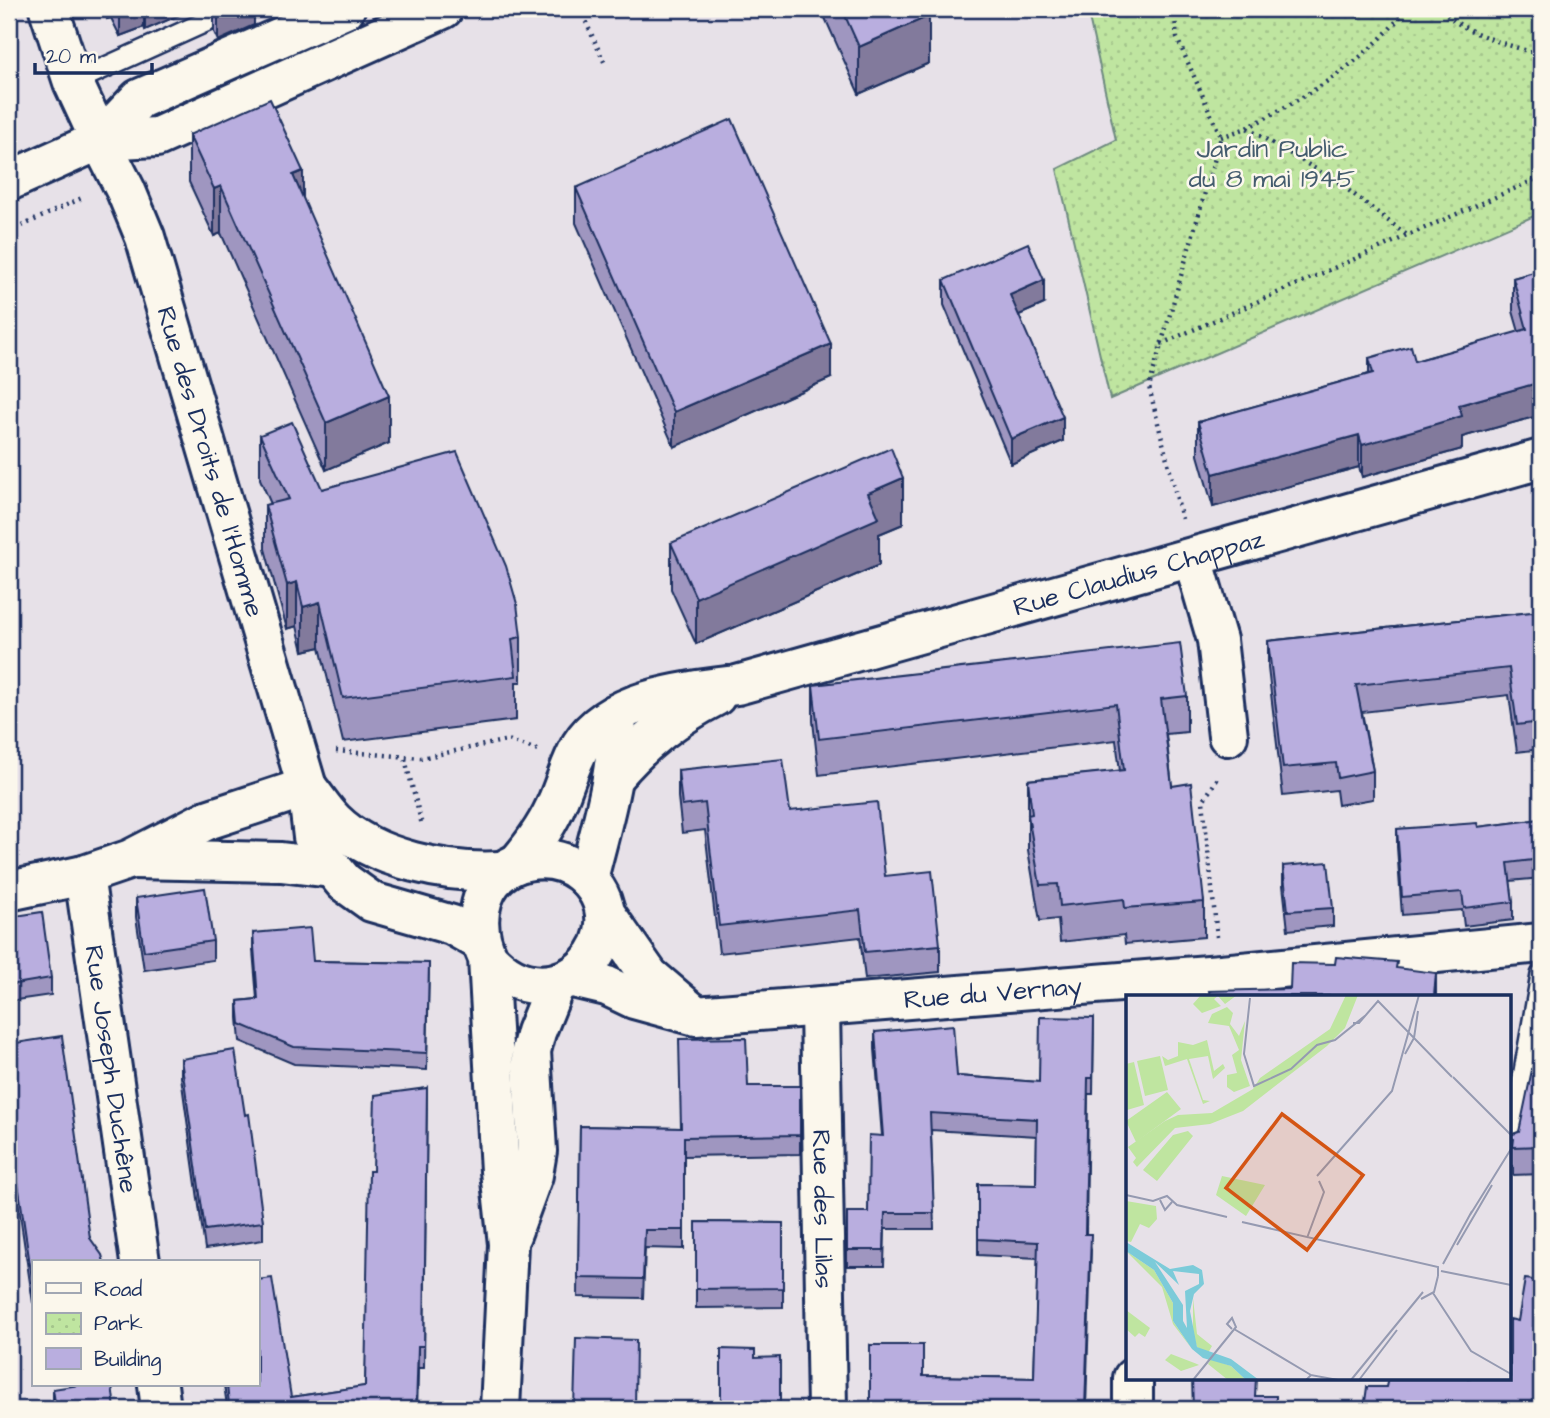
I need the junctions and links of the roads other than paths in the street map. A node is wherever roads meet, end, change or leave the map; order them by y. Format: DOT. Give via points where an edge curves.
graph roads {
  1 [pos="49,9"];
  2 [pos="234,9"];
  3 [pos="345,9"];
  4 [pos="443,9"];
  5 [pos="73,82"];
  6 [pos="100,140"];
  7 [pos="9,181"];
  8 [pos="1541,459"];
  9 [pos="1193,558"];
  10 [pos="737,685"];
  11 [pos="616,714"];
  12 [pos="1227,736"];
  13 [pos="302,772"];
  14 [pos="614,776"];
  15 [pos="131,859"];
  16 [pos="510,867"];
  17 [pos="331,868"];
  18 [pos="84,874"];
  19 [pos="588,879"];
  20 [pos="9,891"];
  21 [pos="605,913"];
  22 [pos="1541,943"];
  23 [pos="484,950"];
  24 [pos="1541,975"];
  25 [pos="564,981"];
  26 [pos="1137,988"];
  27 [pos="820,1008"];
  28 [pos="696,1016"];
  29 [pos="1512,1141"];
  30 [pos="508,1244"];
  31 [pos="140,1260"];
  32 [pos="1133,1380"];
  33 [pos="158,1386"];
  34 [pos="161,1409"];
  35 [pos="500,1409"];
  36 [pos="827,1409"];
  37 [pos="1133,1409"];
  1 -- 5 [label="street, Rue des Droits de l'Homme"];
  2 -- 5 [label="lane"];
  3 -- 6 [label="street" via="139,99"];
  4 -- 6 [label="street" via="157,136"];
  5 -- 6 [label="street, Rue des Droits de l'Homme"];
  6 -- 7 [label="street"];
  6 -- 13 [label="street, Rue des Droits de l'Homme" via="145,237"];
  8 -- 9 [label="street, Rue Claudius Chappaz"];
  9 -- 10 [label="street, Rue Claudius Chappaz"];
  9 -- 12 [label="street" via="1217,640"];
  10 -- 11 [label="street, Rue Claudius Chappaz" via="669,694"];
  10 -- 14 [label="street, Rue Claudius Chappaz" via="674,718"];
  11 -- 14 [label="street"];
  11 -- 16 [label="street, Rue Claudius Chappaz" via="588,736 537,840"];
  13 -- 15 [label="street"];
  13 -- 16 [label="street, Rue des Droits de l'Homme" via="335,822 385,852 449,871"];
  13 -- 17 [label="street, Rue des Droits de l'Homme" via="313,837"];
  14 -- 19 [label="street"];
  15 -- 17 [label="street" via="281,862"];
  15 -- 18 [label="street"];
  16 -- 19 [label="street" via="536,859 556,860"];
  16 -- 23 [label="street" via="488,886 480,903 477,922"];
  17 -- 23 [label="street, Rue des Droits de l'Homme" via="372,902 452,925"];
  18 -- 20 [label="street"];
  18 -- 31 [label="street, Rue Joseph Duchêne"];
  19 -- 21 [label="street"];
  21 -- 25 [label="street" via="598,950 587,966"];
  21 -- 28 [label="street" via="649,976"];
  22 -- 26 [label="street, Rue du Vernay" via="1221,974"];
  23 -- 25 [label="street" via="501,972 517,982 536,986"];
  23 -- 30 [label="street"];
  24 -- 29 [label="lane"];
  25 -- 28 [label="street, Rue du Vernay" via="607,986 634,999"];
  25 -- 30 [label="street" via="536,1032 531,1051 537,1151"];
  26 -- 27 [label="street, Rue du Vernay"];
  27 -- 28 [label="street, Rue du Vernay"];
  27 -- 36 [label="street, Rue des Lilas"];
  30 -- 35 [label="street"];
  32 -- 37 [label="street"];
  33 -- 34 [label="street"];
}
